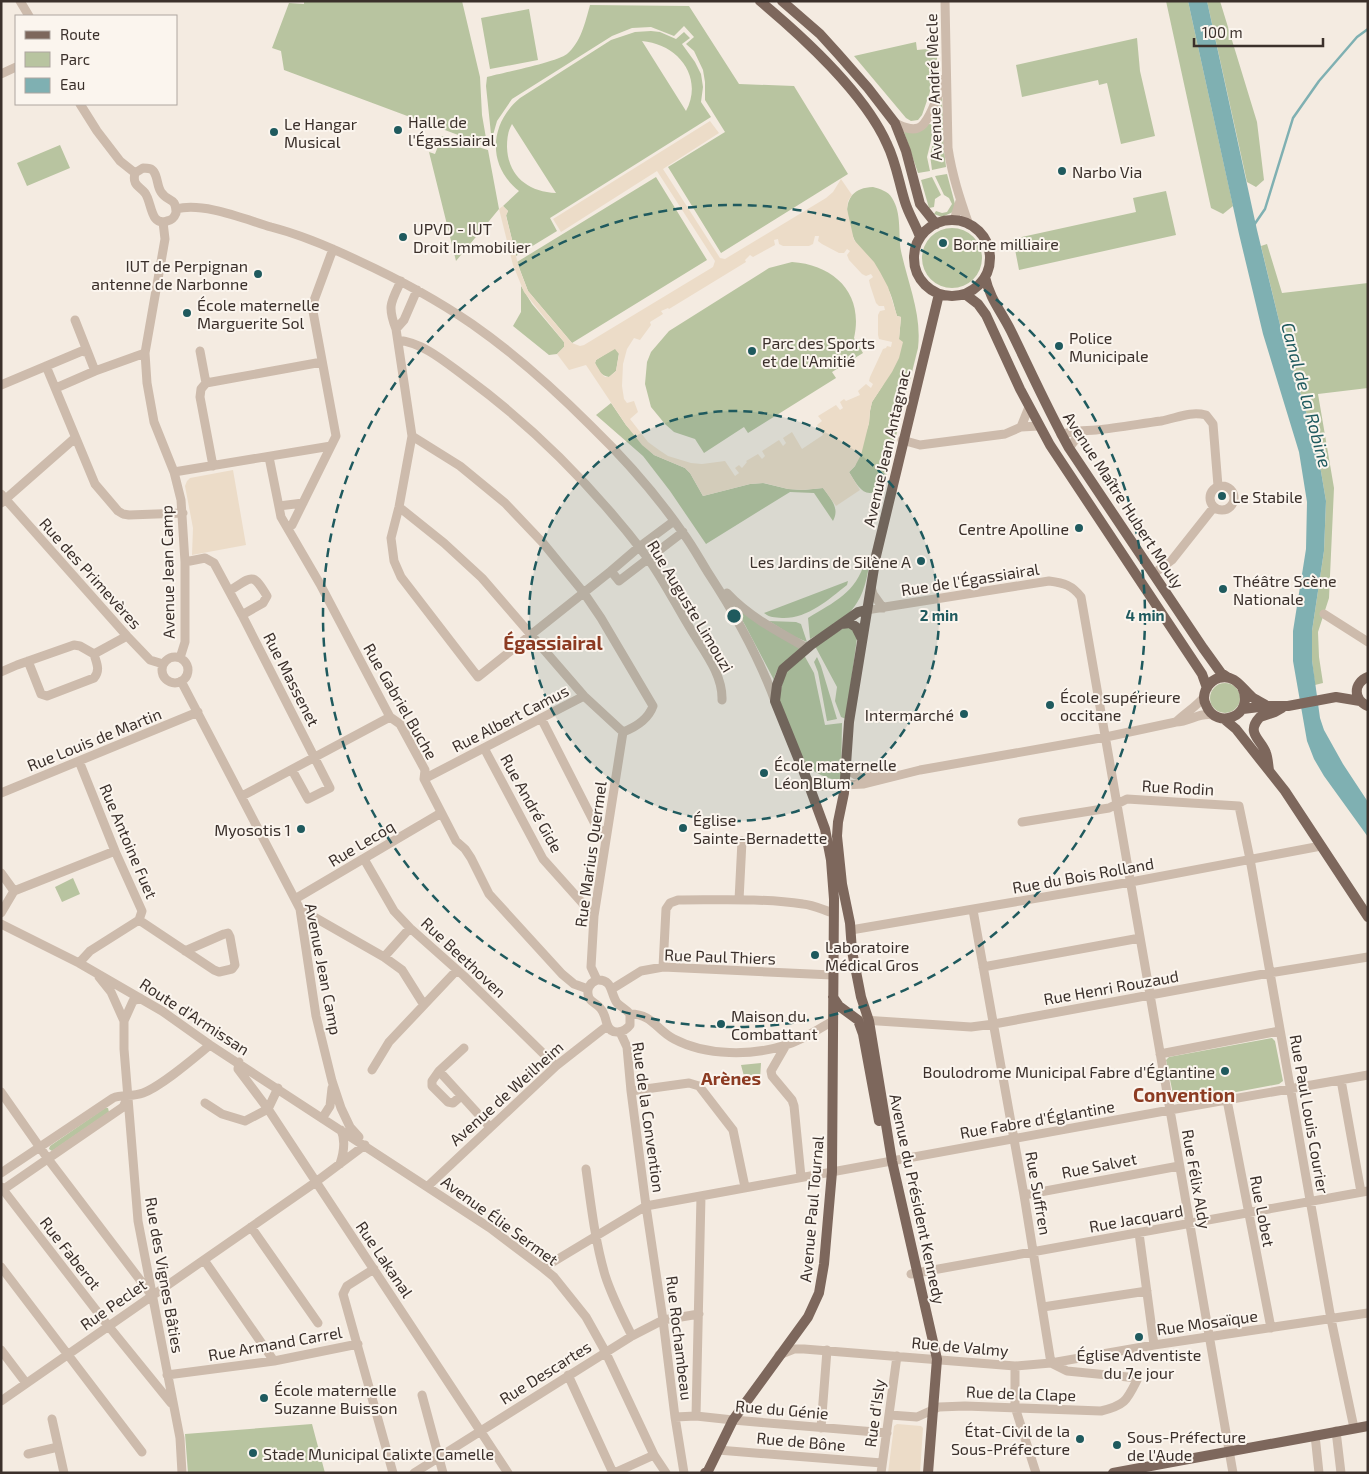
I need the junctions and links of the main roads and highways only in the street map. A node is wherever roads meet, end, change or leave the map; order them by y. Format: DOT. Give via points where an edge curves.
graph roads {
  1 [pos="760,1"];
  2 [pos="782,1"];
  3 [pos="936,224"];
  4 [pos="920,238"];
  5 [pos="985,276"];
  6 [pos="939,294"];
  7 [pos="965,294"];
  8 [pos="866,610"];
  9 [pos="841,624"];
  10 [pos="862,634"];
  11 [pos="1227,677"];
  12 [pos="1367,677"];
  13 [pos="1358,685"];
  14 [pos="1242,687"];
  15 [pos="1205,692"];
  16 [pos="1331,698"];
  17 [pos="1364,704"];
  18 [pos="1267,706"];
  19 [pos="1288,706"];
  20 [pos="1242,710"];
  21 [pos="1224,719"];
  22 [pos="1269,771"];
  23 [pos="845,786"];
  24 [pos="1368,917"];
  25 [pos="833,997"];
  26 [pos="861,997"];
  27 [pos="845,1011"];
  28 [pos="889,1162"];
  29 [pos="1368,1426"];
  30 [pos="1152,1469"];
  31 [pos="705,1473"];
  32 [pos="928,1473"];
  33 [pos="1113,1473"];
  1 -- 4 [label="main road" via="823,60 867,109 894,161 904,202"];
  2 -- 3 [label="main road" via="839,55 895,123 920,204"];
  3 -- 4 [label="main road"];
  3 -- 5 [label="main road" via="954,220 980,233 988,246 990,260"];
  4 -- 6 [label="main road" via="915,248 916,270 921,281"];
  5 -- 7 [label="main road" via="980,284"];
  5 -- 11 [label="main road, Avenue Maître Hubert Mouly" via="990,296 1061,435 1203,648"];
  6 -- 7 [label="main road"];
  6 -- 8 [label="main road, Avenue Jean Antagnac" via="902,440"];
  7 -- 15 [label="main road, Avenue Maître Hubert Mouly" via="986,314 1039,426 1202,674"];
  8 -- 9 [label="main road"];
  8 -- 10 [label="main road, Avenue Jean Antagnac"];
  9 -- 10 [label="main road" via="850,623"];
  9 -- 25 [label="main road, Avenue Paul Tournal" via="783,670 775,701 825,829 834,899"];
  10 -- 23 [label="main road, Avenue Jean Antagnac" via="849,722"];
  11 -- 14 [label="main road"];
  11 -- 15 [label="main road" via="1215,680"];
  12 -- 13 [label="main road"];
  13 -- 16 [label="main road"];
  13 -- 17 [label="main road" via="1356,692"];
  14 -- 18 [label="main road"];
  14 -- 20 [label="main road" via="1246,697"];
  15 -- 21 [label="main road" via="1205,704 1213,715"];
  16 -- 17 [label="main road"];
  16 -- 19 [label="main road"];
  18 -- 19 [label="main road"];
  18 -- 20 [label="main road"];
  19 -- 22 [label="main road" via="1262,715 1254,724 1254,734 1266,753"];
  20 -- 21 [label="main road" via="1236,716"];
  20 -- 22 [label="main road" via="1242,726"];
  21 -- 22 [label="main road"];
  22 -- 24 [label="main road"];
  23 -- 26 [label="main road, Avenue du Président Kennedy" via="837,836"];
  25 -- 27 [label="main road"];
  25 -- 31 [label="main road, Avenue Paul Tournal" via="832,1172 819,1293 808,1317 732,1420"];
  26 -- 27 [label="main road" via="858,1006"];
  26 -- 28 [label="main road, Avenue du Président Kennedy" via="869,1021"];
  27 -- 28 [label="main road, Avenue du Président Kennedy" via="858,1020 863,1034"];
  28 -- 32 [label="main road, Avenue du Président Kennedy" via="934,1359 929,1403 934,1409"];
  29 -- 30 [label="main road" via="1229,1451"];
  30 -- 33 [label="main road"];
}
